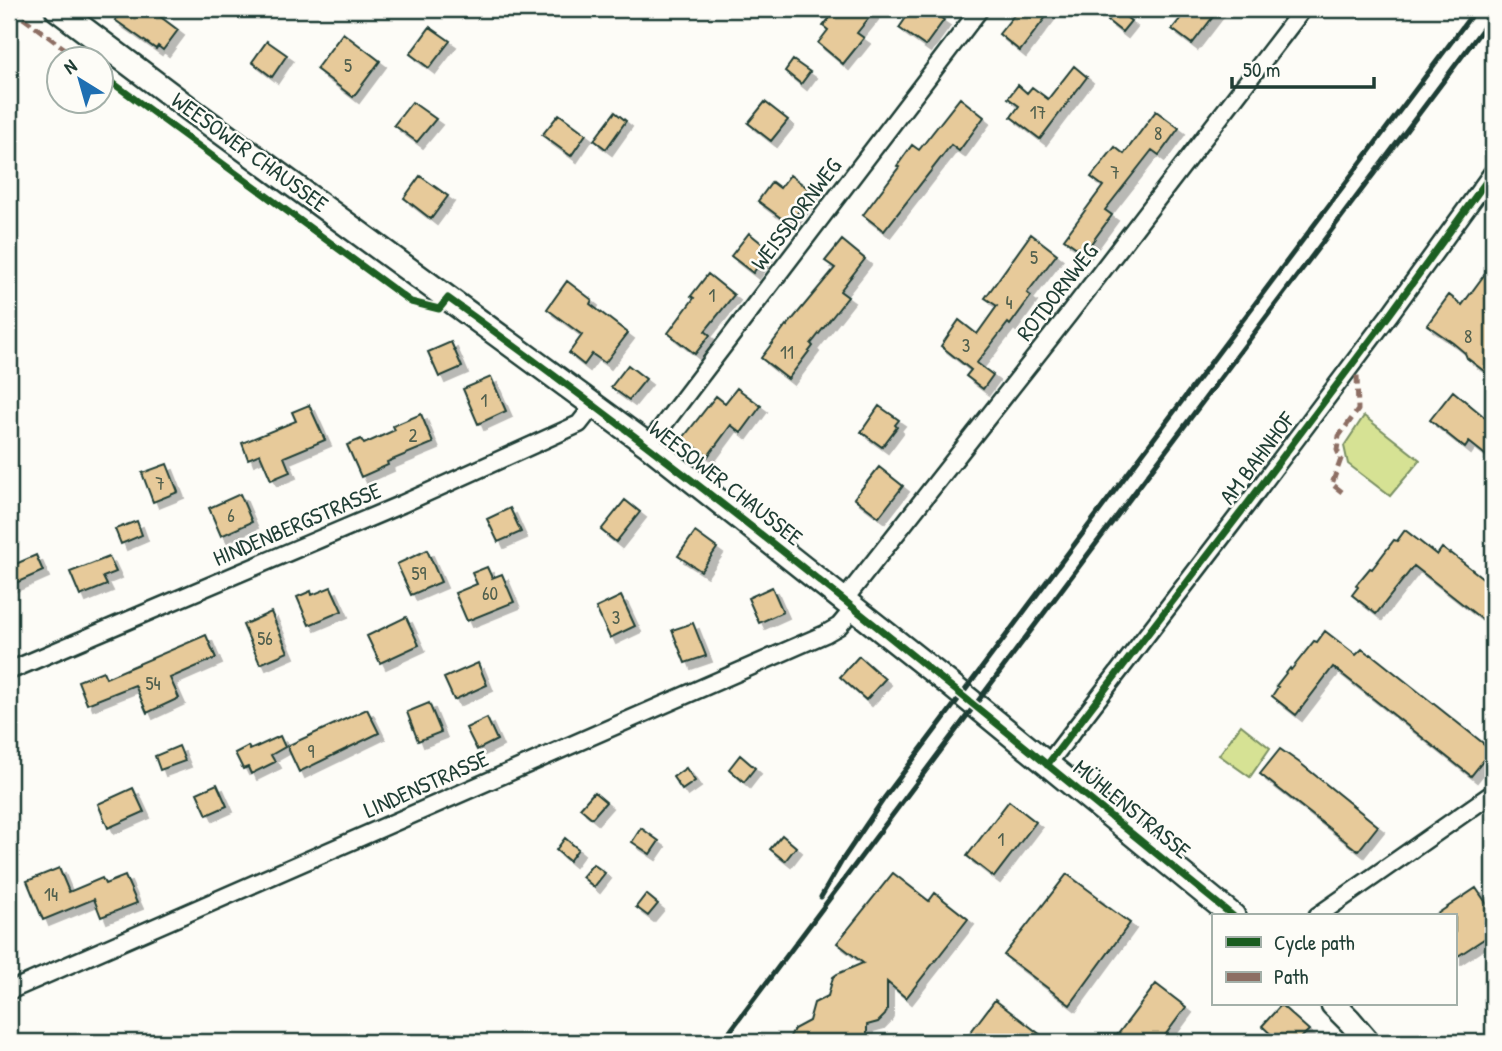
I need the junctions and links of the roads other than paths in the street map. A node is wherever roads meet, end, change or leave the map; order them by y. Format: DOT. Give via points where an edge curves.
graph roads {
  1 [pos="57,9"];
  2 [pos="980,9"];
  3 [pos="1303,9"];
  4 [pos="1493,172"];
  5 [pos="594,405"];
  6 [pos="648,445"];
  7 [pos="849,604"];
  8 [pos="9,671"];
  9 [pos="975,705"];
  10 [pos="1047,765"];
  11 [pos="1493,793"];
  12 [pos="1231,914"];
  13 [pos="1320,914"];
  14 [pos="9,991"];
  15 [pos="1335,1006"];
  16 [pos="1368,1042"];
  1 -- 5 [label="main road, WEESOWER CHAUSSEE"];
  2 -- 6 [label="street, WEISSDORNWEG"];
  3 -- 7 [label="street, ROTDORNWEG"];
  4 -- 10 [label="street, AM BAHNHOF"];
  5 -- 6 [label="main road, WEESOWER CHAUSSEE"];
  5 -- 8 [label="street, HINDENBERGSTRASSE" via="579,424"];
  6 -- 7 [label="main road, WEESOWER CHAUSSEE"];
  7 -- 9 [label="main road, WEESOWER CHAUSSEE"];
  7 -- 14 [label="street, LINDENSTRASSE" via="839,626 825,634"];
  9 -- 10 [label="main road, MÜHLENSTRASSE"];
  10 -- 12 [label="main road, MÜHLENSTRASSE"];
  11 -- 13 [label="street"];
  15 -- 16 [label="main road"];
}
